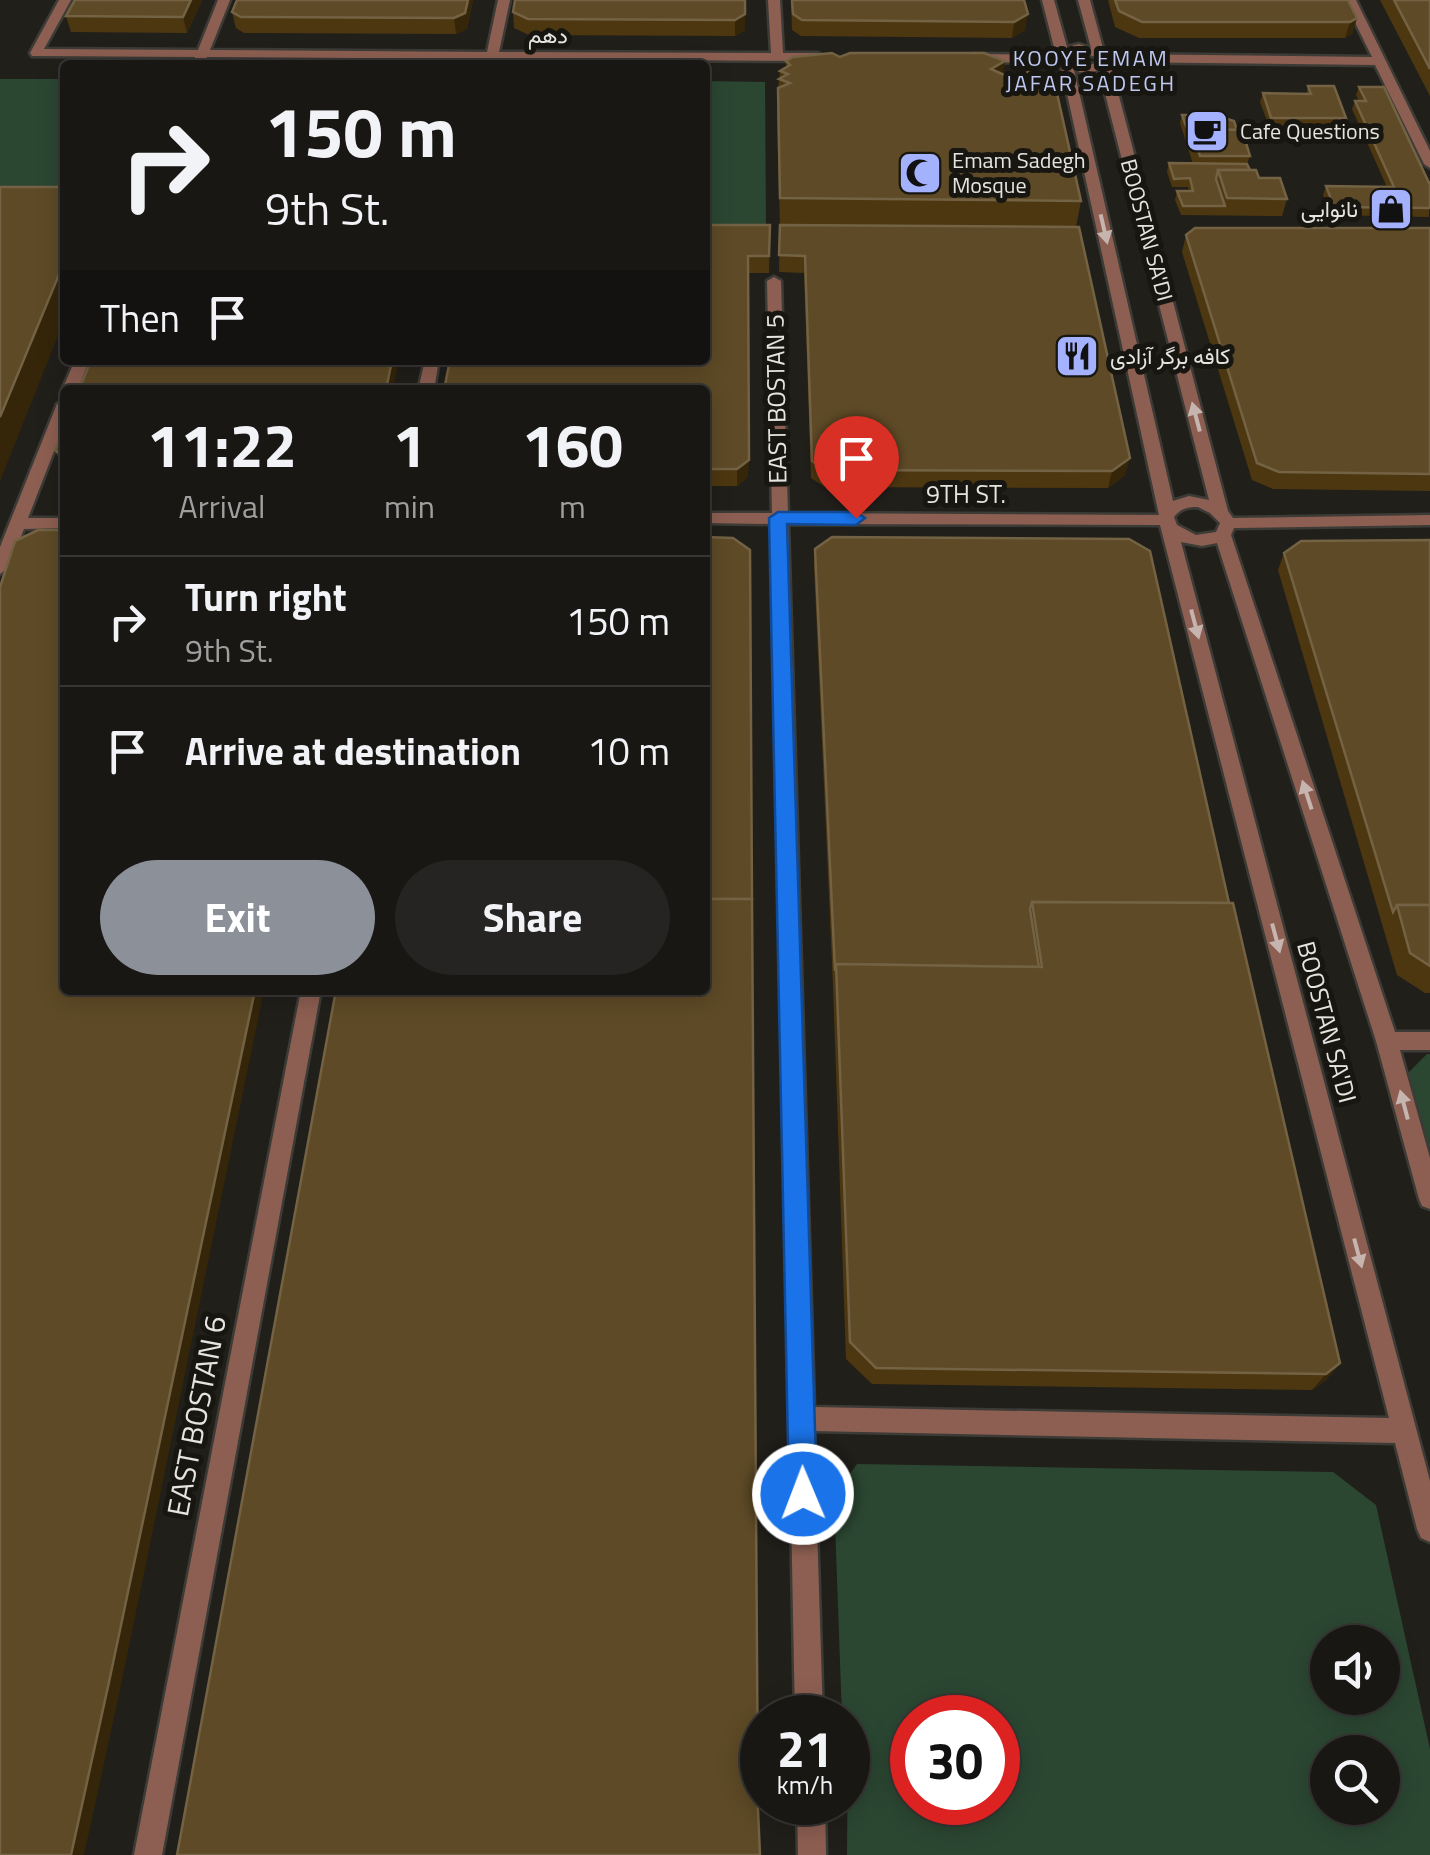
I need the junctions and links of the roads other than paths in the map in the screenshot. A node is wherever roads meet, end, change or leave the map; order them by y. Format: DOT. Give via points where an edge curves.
graph roads {
  1 [pos="65,0"];
  2 [pos="224,0"];
  3 [pos="504,0"];
  4 [pos="774,0"];
  5 [pos="1048,0"];
  6 [pos="1084,0"];
  7 [pos="1350,0"];
  8 [pos="777,57"];
  9 [pos="834,57"];
  10 [pos="966,58"];
  11 [pos="1102,58"];
  12 [pos="200,59"];
  13 [pos="1063,59"];
  14 [pos="492,60"];
  15 [pos="1379,61"];
  16 [pos="1430,164"];
  17 [pos="774,281"];
  18 [pos="60,417"];
  19 [pos="710,518"];
  20 [pos="778,518"];
  21 [pos="1430,520"];
  22 [pos="1168,521"];
  23 [pos="60,523"];
  24 [pos="1224,523"];
  25 [pos="18,524"];
  26 [pos="0,568"];
  27 [pos="310,995"];
  28 [pos="1430,1041"];
  29 [pos="1387,1042"];
  30 [pos="1430,1199"];
  31 [pos="801,1419"];
  32 [pos="1404,1431"];
  33 [pos="1430,1530"];
  34 [pos="808,1695"];
  35 [pos="811,1825"];
  36 [pos="148,1855"];
  37 [pos="812,1855"];
  1 -- 12 [label="street, دهم" via="36,53"];
  2 -- 12 [label="street"];
  3 -- 14 [label="street"];
  4 -- 8 [label="street"];
  5 -- 13 [label="street, BOOSTAN SA'DI"];
  6 -- 11 [label="street, BOOSTAN SA'DI"];
  7 -- 15 [label="street"];
  8 -- 9 [label="street, دهم"];
  8 -- 14 [label="street, دهم"];
  10 -- 13 [label="street"];
  11 -- 13 [label="street" via="1079,48"];
  11 -- 13 [label="street" via="1088,70"];
  11 -- 15 [label="street"];
  24 -- 11 [label="street, BOOSTAN SA'DI, one-way"];
  12 -- 14 [label="street, دهم"];
  13 -- 22 [label="street, BOOSTAN SA'DI, one-way"];
  15 -- 16 [label="street"];
  17 -- 20 [label="street, EAST BOSTAN 5"];
  18 -- 25 [label="street"];
  19 -- 20 [label="street, 9TH ST."];
  20 -- 22 [label="street, 9TH ST."];
  20 -- 31 [label="street, EAST BOSTAN 5"];
  21 -- 24 [label="street"];
  22 -- 24 [label="street" via="1197,541"];
  22 -- 24 [label="street" via="1178,504 1195,502"];
  22 -- 32 [label="street, BOOSTAN SA'DI, one-way"];
  23 -- 25 [label="street"];
  29 -- 24 [label="street, BOOSTAN SA'DI, one-way"];
  25 -- 26 [label="street"];
  27 -- 36 [label="street, EAST BOSTAN 6"];
  28 -- 29 [label="street"];
  30 -- 29 [label="street, BOOSTAN SA'DI, one-way"];
  31 -- 32 [label="street"];
  31 -- 34 [label="street, EAST BOSTAN 5"];
  32 -- 33 [label="street, BOOSTAN SA'DI"];
  35 -- 37 [label="street"];
}
